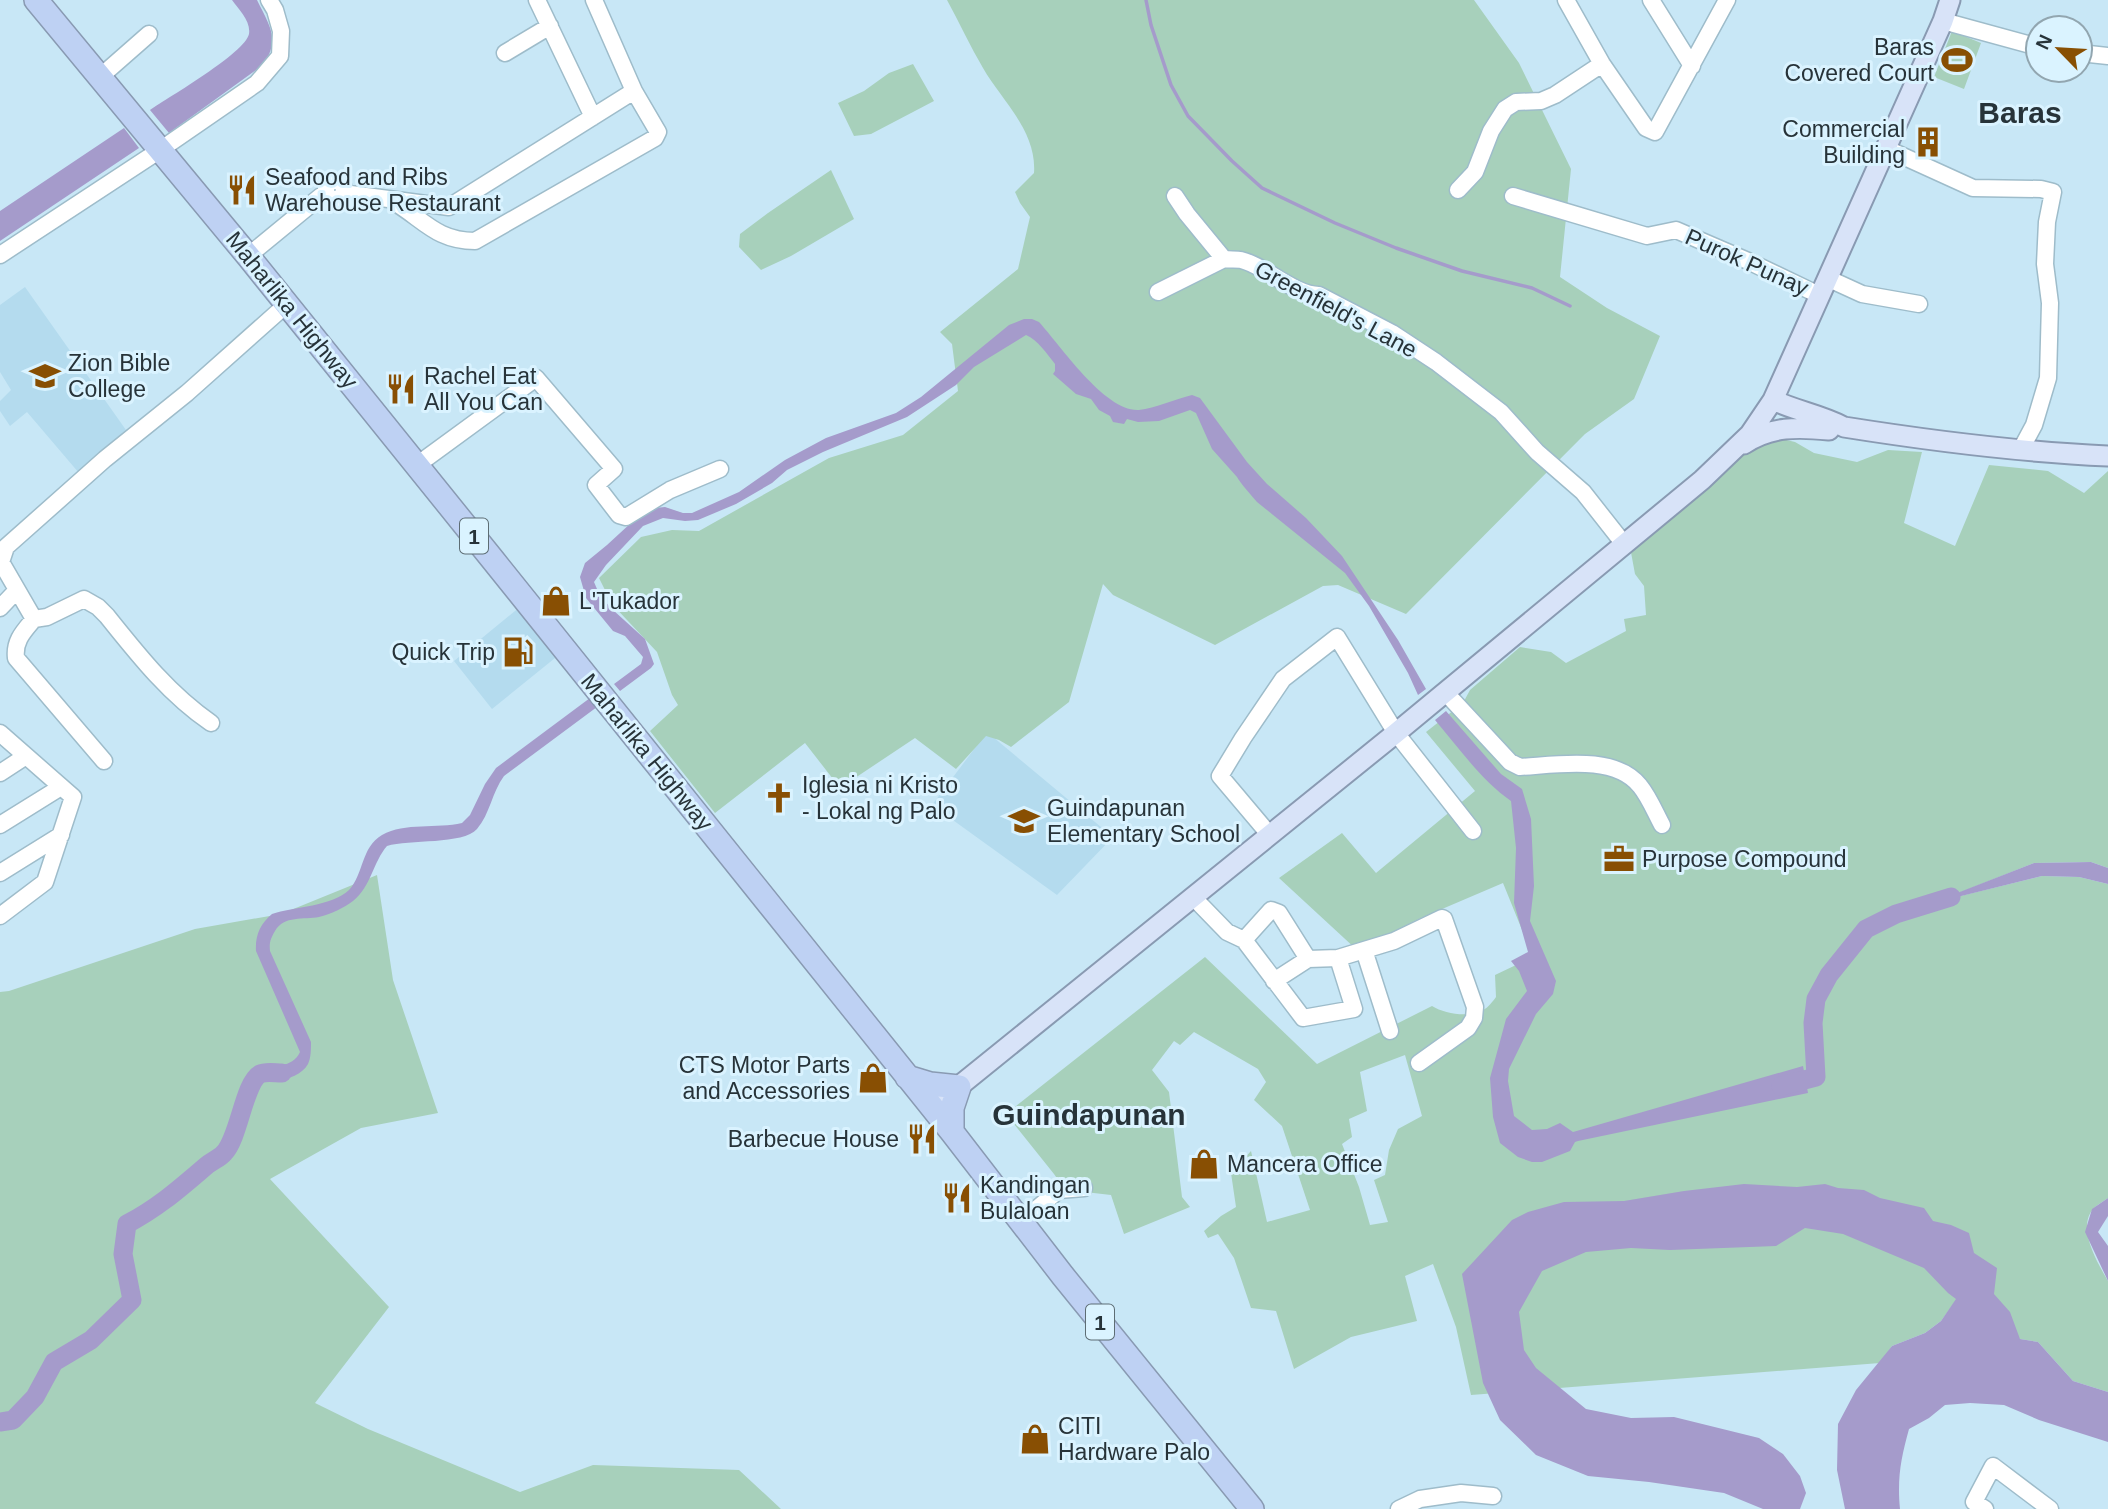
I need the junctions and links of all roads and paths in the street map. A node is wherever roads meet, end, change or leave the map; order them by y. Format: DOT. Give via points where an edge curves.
graph roads {
  1 [pos="269,0"];
  2 [pos="537,0"];
  3 [pos="594,0"];
  4 [pos="1566,0"];
  5 [pos="1651,0"];
  6 [pos="1727,0"];
  7 [pos="1950,0"];
  8 [pos="44,3"];
  9 [pos="1943,21"];
  10 [pos="550,26"];
  11 [pos="149,34"];
  12 [pos="2024,43"];
  13 [pos="505,53"];
  14 [pos="1602,64"];
  15 [pos="1692,66"];
  16 [pos="100,77"];
  17 [pos="634,91"];
  18 [pos="593,117"];
  19 [pos="1885,148"];
  20 [pos="160,150"];
  21 [pos="1458,190"];
  22 [pos="1175,196"];
  23 [pos="1513,196"];
  24 [pos="388,199"];
  25 [pos="0,255"];
  26 [pos="248,256"];
  27 [pos="1224,259"];
  28 [pos="1823,286"];
  29 [pos="1158,292"];
  30 [pos="286,304"];
  31 [pos="1919,304"];
  32 [pos="1773,400"];
  33 [pos="1762,418"];
  34 [pos="1844,427"];
  35 [pos="1781,428"];
  36 [pos="1735,450"];
  37 [pos="2020,451"];
  38 [pos="2108,456"];
  39 [pos="417,466"];
  40 [pos="720,469"];
  41 [pos="1624,544"];
  42 [pos="17,590"];
  43 [pos="0,608"];
  44 [pos="34,619"];
  45 [pos="1443,695"];
  46 [pos="211,723"];
  47 [pos="0,733"];
  48 [pos="1396,733"];
  49 [pos="26,756"];
  50 [pos="104,761"];
  51 [pos="0,773"];
  52 [pos="61,787"];
  53 [pos="1662,824"];
  54 [pos="0,825"];
  55 [pos="1473,831"];
  56 [pos="1269,834"];
  57 [pos="61,835"];
  58 [pos="0,873"];
  59 [pos="1193,897"];
  60 [pos="0,916"];
  61 [pos="1244,940"];
  62 [pos="1364,950"];
  63 [pos="1338,958"];
  64 [pos="1308,959"];
  65 [pos="1273,981"];
  66 [pos="1390,1031"];
  67 [pos="1419,1063"];
  68 [pos="907,1077"];
  69 [pos="959,1087"];
  70 [pos="932,1108"];
  71 [pos="952,1132"];
  72 [pos="1084,1188"];
  73 [pos="1021,1222"];
  74 [pos="1493,1496"];
  75 [pos="2046,1503"];
  76 [pos="1252,1509"];
  77 [pos="1399,1509"];
  78 [pos="1985,1509"];
  1 -- 20 [label="street" via="281,31 280,56 257,83"];
  2 -- 10 [label="street"];
  3 -- 17 [label="street"];
  4 -- 14 [label="street"];
  5 -- 15 [label="street"];
  6 -- 15 [label="street"];
  7 -- 9 [label="main road"];
  8 -- 16 [label="highway, Maharlika Highway / 1"];
  9 -- 12 [label="street"];
  9 -- 19 [label="main road"];
  10 -- 13 [label="street"];
  10 -- 18 [label="street"];
  11 -- 16 [label="street"];
  14 -- 15 [label="street" via="1646,128 1655,132"];
  14 -- 21 [label="street" via="1555,95 1516,102 1505,109 1475,173"];
  16 -- 20 [label="highway, Maharlika Highway / 1"];
  17 -- 18 [label="street"];
  17 -- 24 [label="street" via="656,124 655,138 475,242 444,237"];
  18 -- 24 [label="street" via="449,207"];
  19 -- 28 [label="main road"];
  19 -- 37 [label="street" via="1973,188 2053,192 2045,264 2050,303 2048,378 2034,425"];
  20 -- 25 [label="street"];
  20 -- 26 [label="highway, Maharlika Highway / 1"];
  22 -- 27 [label="street, Greenfield's Lane"];
  23 -- 28 [label="street, Purok Punay" via="1647,236 1676,230"];
  24 -- 26 [label="street" via="321,196"];
  26 -- 30 [label="highway, Maharlika Highway / 1"];
  27 -- 29 [label="street, Greenfield's Lane"];
  27 -- 41 [label="street, Greenfield's Lane" via="1245,261 1319,295 1436,362 1502,414 1583,492"];
  28 -- 31 [label="street, Purok Punay"];
  28 -- 32 [label="main road"];
  30 -- 39 [label="highway, Maharlika Highway / 1"];
  30 -- 42 [label="street" via="6,547 1,562"];
  32 -- 33 [label="main road"];
  32 -- 34 [label="main road"];
  33 -- 35 [label="main road" via="1764,427"];
  33 -- 36 [label="main road"];
  34 -- 35 [label="main road"];
  34 -- 37 [label="main road"];
  35 -- 36 [label="main road"];
  36 -- 41 [label="main road"];
  37 -- 38 [label="main road"];
  39 -- 40 [label="street" via="536,378 614,469 596,485 619,515 626,517 670,490"];
  39 -- 68 [label="highway, Maharlika Highway / 1"];
  41 -- 45 [label="main road"];
  42 -- 43 [label="street"];
  42 -- 44 [label="street"];
  44 -- 46 [label="street" via="84,599 98,607 158,678"];
  44 -- 50 [label="street" via="19,637 16,658"];
  45 -- 48 [label="main road"];
  45 -- 53 [label="street" via="1520,767 1597,764 1620,770 1639,785"];
  47 -- 49 [label="street"];
  48 -- 55 [label="street"];
  48 -- 56 [label="main road"];
  48 -- 56 [label="street" via="1337,638 1283,679 1220,776"];
  49 -- 51 [label="street"];
  49 -- 52 [label="street"];
  52 -- 54 [label="street"];
  52 -- 57 [label="street" via="73,797"];
  56 -- 59 [label="main road"];
  57 -- 58 [label="street"];
  57 -- 60 [label="street" via="45,883"];
  59 -- 61 [label="street" via="1227,932"];
  59 -- 69 [label="main road"];
  61 -- 64 [label="street" via="1275,910"];
  61 -- 65 [label="street"];
  62 -- 63 [label="street"];
  62 -- 66 [label="street"];
  62 -- 67 [label="street" via="1444,919 1475,1018"];
  63 -- 64 [label="street"];
  63 -- 65 [label="street" via="1354,1009 1303,1018"];
  64 -- 65 [label="street"];
  68 -- 69 [label="highway"];
  68 -- 70 [label="highway, Maharlika Highway / 1"];
  69 -- 70 [label="main road"];
  69 -- 71 [label="highway" via="951,1108"];
  70 -- 71 [label="highway, Maharlika Highway / 1"];
  71 -- 73 [label="highway, Maharlika Highway / 1"];
  72 -- 73 [label="street" via="1059,1190"];
  73 -- 76 [label="highway, Maharlika Highway / 1"];
  74 -- 77 [label="street" via="1461,1493 1420,1499"];
  75 -- 78 [label="street" via="1993,1466 1974,1502"];
}
